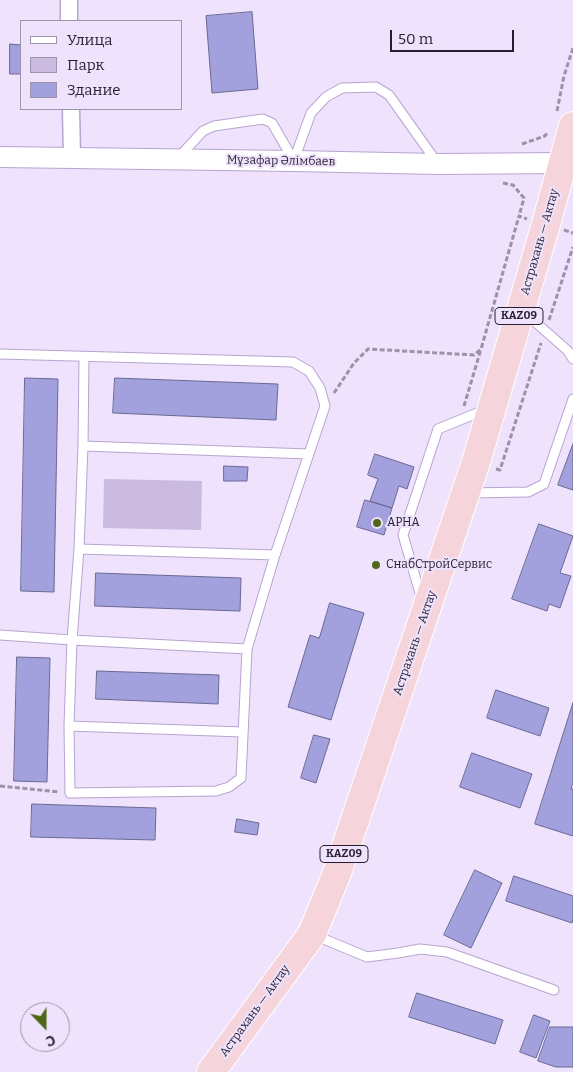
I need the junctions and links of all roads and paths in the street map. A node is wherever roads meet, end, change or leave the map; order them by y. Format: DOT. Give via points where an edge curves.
graph roads {
  1 [pos="68,0"];
  2 [pos="69,20"];
  3 [pos="573,48"];
  4 [pos="71,110"];
  5 [pos="559,125"];
  6 [pos="518,145"];
  7 [pos="0,157"];
  8 [pos="72,158"];
  9 [pos="177,160"];
  10 [pos="294,161"];
  11 [pos="563,162"];
  12 [pos="438,164"];
  13 [pos="546,224"];
  14 [pos="573,233"];
  15 [pos="573,247"];
  16 [pos="520,309"];
  17 [pos="545,331"];
  18 [pos="481,349"];
  19 [pos="0,354"];
  20 [pos="84,357"];
  21 [pos="573,359"];
  22 [pos="573,399"];
  23 [pos="325,406"];
  24 [pos="492,407"];
  25 [pos="460,420"];
  26 [pos="83,446"];
  27 [pos="309,454"];
  28 [pos="476,462"];
  29 [pos="465,493"];
  30 [pos="79,549"];
  31 [pos="276,555"];
  32 [pos="425,610"];
  33 [pos="0,635"];
  34 [pos="72,640"];
  35 [pos="247,649"];
  36 [pos="69,726"];
  37 [pos="243,732"];
  38 [pos="0,786"];
  39 [pos="70,793"];
  40 [pos="312,934"];
  41 [pos="554,990"];
  42 [pos="210,1072"];
  1 -- 2 [label="street"];
  3 -- 5 [label="path" via="564,76"];
  4 -- 8 [label="street"];
  5 -- 6 [label="path" via="546,136"];
  5 -- 11 [label="highway, Астрахань — Актау / KAZ09"];
  7 -- 8 [label="street, Мұзафар Әлімбаев"];
  8 -- 9 [label="street, Мұзафар Әлімбаев"];
  9 -- 10 [label="street, Мұзафар Әлімбаев"];
  9 -- 10 [label="lane" via="203,131 214,126 263,119 272,123"];
  10 -- 12 [label="street, Мұзафар Әлімбаев"];
  10 -- 12 [label="lane" via="311,113 326,97 342,88 376,87 389,95"];
  11 -- 12 [label="street, Мұзафар Әлімбаев"];
  11 -- 13 [label="highway, Астрахань — Актау / KAZ09"];
  13 -- 14 [label="path"];
  13 -- 16 [label="highway, Астрахань — Актау / KAZ09"];
  13 -- 18 [label="path" via="519,216"];
  15 -- 17 [label="path"];
  16 -- 17 [label="lane"];
  16 -- 24 [label="highway, Астрахань — Актау / KAZ09"];
  17 -- 21 [label="lane"];
  17 -- 28 [label="path" via="500,470"];
  18 -- 23 [label="path" via="474,355 368,349 354,363"];
  18 -- 25 [label="path"];
  19 -- 20 [label="lane"];
  20 -- 23 [label="lane" via="293,362 309,371 320,388"];
  20 -- 26 [label="lane"];
  22 -- 29 [label="lane" via="544,484 528,492"];
  23 -- 27 [label="lane"];
  24 -- 25 [label="lane"];
  24 -- 28 [label="highway, Астрахань — Актау / KAZ09"];
  25 -- 32 [label="lane" via="438,429 403,535"];
  26 -- 27 [label="lane"];
  26 -- 30 [label="lane"];
  27 -- 31 [label="lane"];
  28 -- 29 [label="highway, Астрахань — Актау / KAZ09"];
  29 -- 32 [label="highway, Астрахань — Актау / KAZ09"];
  30 -- 31 [label="lane"];
  30 -- 34 [label="lane"];
  31 -- 35 [label="lane"];
  32 -- 40 [label="highway, Астрахань — Актау / KAZ09" via="338,873"];
  33 -- 34 [label="lane"];
  34 -- 35 [label="lane"];
  34 -- 36 [label="lane"];
  35 -- 37 [label="lane"];
  36 -- 37 [label="lane"];
  36 -- 39 [label="lane"];
  37 -- 39 [label="lane" via="240,778 229,787 216,791"];
  38 -- 39 [label="path"];
  40 -- 41 [label="lane" via="367,957 420,949 447,952"];
  40 -- 42 [label="highway, Астрахань — Актау / KAZ09"];
}
